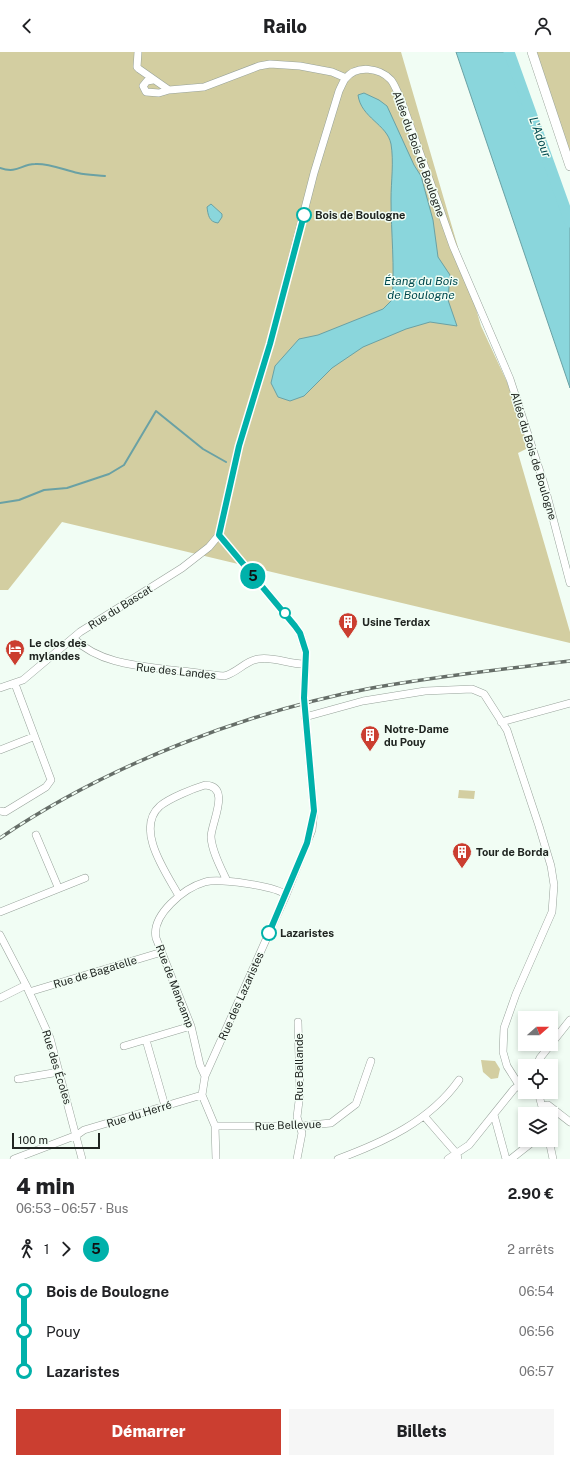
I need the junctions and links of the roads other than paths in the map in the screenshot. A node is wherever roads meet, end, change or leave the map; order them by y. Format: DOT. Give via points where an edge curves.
graph roads {
  1 [pos="138,52"];
  2 [pos="532,52"];
  3 [pos="346,78"];
  4 [pos="153,80"];
  5 [pos="169,90"];
  6 [pos="570,166"];
  7 [pos="219,535"];
  8 [pos="570,583"];
  9 [pos="73,638"];
  10 [pos="306,664"];
  11 [pos="15,684"];
  12 [pos="0,688"];
  13 [pos="570,703"];
  14 [pos="305,717"];
  15 [pos="501,722"];
  16 [pos="34,737"];
  17 [pos="0,750"];
  18 [pos="0,811"];
  19 [pos="36,835"];
  20 [pos="85,878"];
  21 [pos="227,881"];
  22 [pos="58,887"];
  23 [pos="286,895"];
  24 [pos="179,896"];
  25 [pos="0,912"];
  26 [pos="0,935"];
  27 [pos="162,952"];
  28 [pos="27,988"];
  29 [pos="0,998"];
  30 [pos="570,1020"];
  31 [pos="298,1022"];
  32 [pos="191,1026"];
  33 [pos="558,1035"];
  34 [pos="146,1040"];
  35 [pos="124,1046"];
  36 [pos="546,1051"];
  37 [pos="540,1059"];
  38 [pos="371,1061"];
  39 [pos="59,1072"];
  40 [pos="205,1076"];
  41 [pos="518,1078"];
  42 [pos="18,1079"];
  43 [pos="459,1080"];
  44 [pos="518,1088"];
  45 [pos="202,1095"];
  46 [pos="540,1099"];
  47 [pos="165,1106"];
  48 [pos="543,1106"];
  49 [pos="494,1115"];
  50 [pos="425,1117"];
  51 [pos="570,1122"];
  52 [pos="215,1126"];
  53 [pos="300,1126"];
  54 [pos="77,1135"];
  55 [pos="526,1147"];
  56 [pos="550,1147"];
  57 [pos="457,1156"];
  58 [pos="14,1159"];
  59 [pos="82,1159"];
  60 [pos="216,1159"];
  61 [pos="297,1159"];
  62 [pos="338,1159"];
  63 [pos="448,1159"];
  64 [pos="506,1159"];
  65 [pos="511,1159"];
  66 [pos="553,1159"];
  1 -- 4 [label="street" via="137,67"];
  2 -- 6 [label="main road"];
  3 -- 5 [label="street" via="332,72 300,66 270,64 204,87"];
  3 -- 7 [label="street" via="339,91 320,154 270,344 239,446"];
  3 -- 8 [label="street, Allée du Bois de Boulogne" via="356,71 368,69 382,72 391,81 400,97 452,246 510,379 544,484"];
  4 -- 5 [label="street"];
  4 -- 5 [label="street" via="143,86 146,92 159,93"];
  7 -- 9 [label="street, Rue du Bascat" via="209,547 182,568"];
  7 -- 10 [label="street" via="300,633 306,652"];
  9 -- 10 [label="street, Rue des Landes" via="86,648 126,665 141,668 224,676 261,658"];
  9 -- 11 [label="street, Rue du Bascat" via="30,675"];
  10 -- 14 [label="street"];
  11 -- 12 [label="street, Rue du Bascat"];
  11 -- 16 [label="street"];
  13 -- 15 [label="street"];
  14 -- 15 [label="street" via="363,701 425,691 472,689 484,694"];
  14 -- 23 [label="street, Rue des Lazaristes" via="314,811 307,843"];
  15 -- 41 [label="street" via="507,730 539,826 554,885 552,912 504,1028 503,1052 507,1066"];
  16 -- 17 [label="street"];
  16 -- 18 [label="street" via="51,780 46,787 5,812"];
  19 -- 22 [label="street"];
  20 -- 22 [label="street"];
  21 -- 23 [label="street, Rue de Mancamp" via="278,890"];
  21 -- 24 [label="street, Rue de Mancamp" via="206,881"];
  21 -- 24 [label="street" via="211,836 219,800 214,788 204,784 161,806 152,823 155,852"];
  22 -- 25 [label="street"];
  23 -- 40 [label="street, Rue des Lazaristes"];
  24 -- 27 [label="street, Rue de Mancamp" via="155,927 156,938"];
  26 -- 28 [label="street, Rue des Écoles"];
  27 -- 28 [label="street, Rue de Bagatelle"];
  27 -- 32 [label="street, Rue de Mancamp"];
  28 -- 29 [label="street, Rue de Bagatelle"];
  28 -- 39 [label="street, Rue des Écoles" via="50,1038"];
  30 -- 33 [label="street"];
  31 -- 53 [label="street, Rue Ballande" via="300,1093 297,1117"];
  32 -- 34 [label="street"];
  32 -- 40 [label="street, Rue de Mancamp"];
  34 -- 35 [label="street"];
  34 -- 47 [label="street"];
  36 -- 37 [label="street"];
  38 -- 53 [label="street, Rue Bellevue" via="359,1099 352,1108 330,1123"];
  39 -- 42 [label="street"];
  39 -- 54 [label="street, Rue des Écoles"];
  40 -- 45 [label="street, Rue des Lazaristes"];
  43 -- 50 [label="street" via="447,1097"];
  44 -- 49 [label="street"];
  45 -- 47 [label="street, Rue du Herré"];
  45 -- 52 [label="street"];
  46 -- 48 [label="street"];
  47 -- 54 [label="street, Rue du Herré" via="84,1130"];
  48 -- 51 [label="street" via="548,1105"];
  49 -- 57 [label="street"];
  49 -- 64 [label="street"];
  50 -- 57 [label="street"];
  50 -- 62 [label="street" via="390,1138"];
  52 -- 53 [label="street, Rue Bellevue"];
  52 -- 60 [label="street"];
  53 -- 61 [label="street, Rue Ballande" via="302,1138"];
  54 -- 58 [label="street, Rue du Herré"];
  54 -- 59 [label="street, Rue des Écoles"];
  55 -- 65 [label="street"];
  56 -- 66 [label="street"];
  57 -- 63 [label="street"];
}
